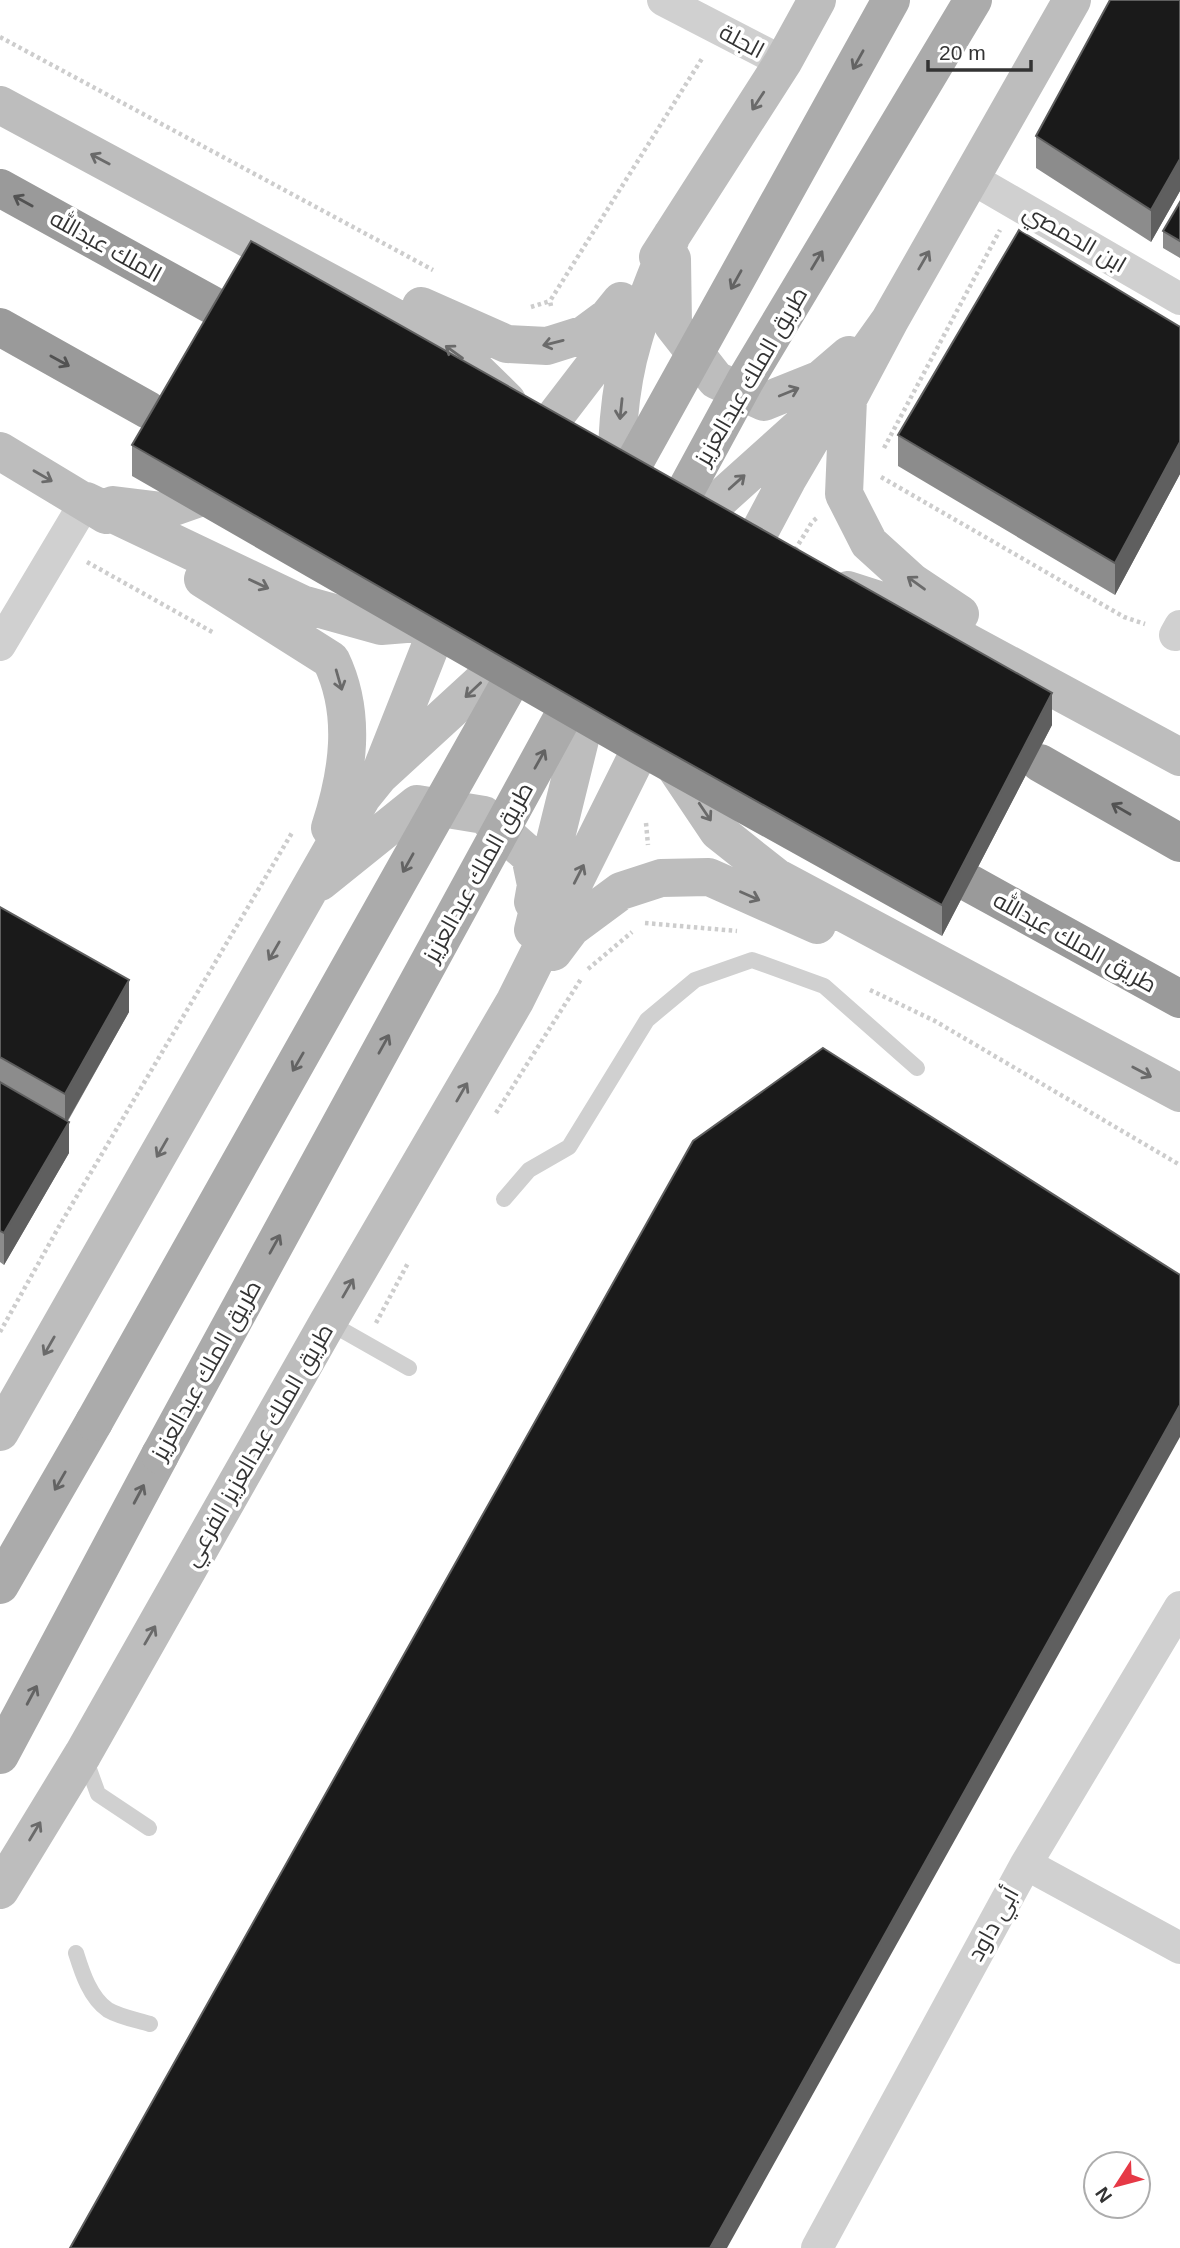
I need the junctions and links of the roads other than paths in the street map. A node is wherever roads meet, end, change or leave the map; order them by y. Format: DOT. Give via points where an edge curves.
graph roads {
  1 [pos="663,0"];
  2 [pos="817,0"];
  3 [pos="891,0"];
  4 [pos="973,0"];
  5 [pos="1072,0"];
  6 [pos="783,62"];
  7 [pos="0,105"];
  8 [pos="971,178"];
  9 [pos="0,188"];
  10 [pos="160,191"];
  11 [pos="672,235"];
  12 [pos="1180,299"];
  13 [pos="212,304"];
  14 [pos="303,307"];
  15 [pos="890,320"];
  16 [pos="0,327"];
  17 [pos="838,393"];
  18 [pos="148,411"];
  19 [pos="243,444"];
  20 [pos="0,451"];
  21 [pos="544,457"];
  22 [pos="513,488"];
  23 [pos="86,501"];
  24 [pos="624,547"];
  25 [pos="781,572"];
  26 [pos="720,574"];
  27 [pos="464,578"];
  28 [pos="820,582"];
  29 [pos="490,606"];
  30 [pos="718,611"];
  31 [pos="440,622"];
  32 [pos="0,645"];
  33 [pos="677,691"];
  34 [pos="636,692"];
  35 [pos="1021,707"];
  36 [pos="1135,731"];
  37 [pos="654,736"];
  38 [pos="1180,757"];
  39 [pos="1040,762"];
  40 [pos="379,776"];
  41 [pos="1180,843"];
  42 [pos="971,884"];
  43 [pos="308,891"];
  44 [pos="906,907"];
  45 [pos="1180,999"];
  46 [pos="515,1001"];
  47 [pos="1103,1052"];
  48 [pos="917,1069"];
  49 [pos="1180,1093"];
  50 [pos="504,1199"];
  51 [pos="328,1322"];
  52 [pos="409,1367"];
  53 [pos="10,1394"];
  54 [pos="0,1432"];
  55 [pos="0,1585"];
  56 [pos="1178,1614"];
  57 [pos="83,1754"];
  58 [pos="0,1755"];
  59 [pos="149,1828"];
  60 [pos="1026,1864"];
  61 [pos="0,1890"];
  62 [pos="1180,1948"];
  63 [pos="75,1953"];
  64 [pos="150,2024"];
  65 [pos="817,2248"];
  1 -- 6 [label="street, الجلة"];
  2 -- 6 [label="main road"];
  3 -- 24 [label="main road, one-way, bridge"];
  24 -- 4 [label="main road, طريق الملك عبدالعزيز, one-way, bridge" via="746,381"];
  5 -- 8 [label="main road"];
  6 -- 11 [label="main road, one-way"];
  10 -- 7 [label="main road, one-way"];
  8 -- 12 [label="street, ابن الحمصي"];
  15 -- 8 [label="main road, one-way"];
  13 -- 9 [label="highway, الملك عبدالله, one-way"];
  11 -- 10 [label="main road, one-way" via="608,317 585,334 547,346 507,344"];
  10 -- 14 [label="main road" via="277,273"];
  21 -- 10 [label="main road, one-way" via="505,398 455,350"];
  11 -- 15 [label="main road, one-way" via="673,325 716,380 764,402 821,379"];
  11 -- 21 [label="main road"];
  11 -- 24 [label="main road, one-way" via="632,342 627,369 615,469"];
  15 -- 17 [label="main road"];
  36 -- 15 [label="main road, one-way" via="912,582 869,543 848,399"];
  16 -- 18 [label="highway, one-way"];
  24 -- 17 [label="main road, one-way" via="676,532 709,509"];
  17 -- 26 [label="main road" via="787,480"];
  19 -- 23 [label="main road" via="222,479 199,498 162,511"];
  20 -- 23 [label="main road, one-way"];
  21 -- 22 [label="main road"];
  23 -- 31 [label="main road, one-way" via="302,604 381,626"];
  23 -- 32 [label="street"];
  23 -- 43 [label="main road, one-way" via="331,660 340,678 349,735 339,801"];
  25 -- 26 [label="main road"];
  26 -- 30 [label="main road"];
  27 -- 31 [label="main road"];
  28 -- 36 [label="main road" via="904,608"];
  29 -- 31 [label="main road"];
  31 -- 40 [label="main road"];
  33 -- 37 [label="main road"];
  34 -- 37 [label="main road"];
  35 -- 36 [label="main road" via="1042,697"];
  36 -- 38 [label="main road"];
  46 -- 37 [label="main road, one-way" via="633,764"];
  37 -- 47 [label="main road, one-way" via="718,831 776,877"];
  41 -- 39 [label="highway, one-way"];
  40 -- 43 [label="main road" via="344,825"];
  40 -- 55 [label="main road, one-way, bridge" via="556,620"];
  42 -- 45 [label="highway, طريق الملك عبدالله"];
  43 -- 46 [label="main road" via="417,804 484,815 530,856 536,885"];
  43 -- 53 [label="main road, one-way"];
  44 -- 47 [label="main road" via="911,928 935,953"];
  46 -- 47 [label="main road, one-way" via="571,928 621,891 654,879 709,877"];
  51 -- 46 [label="main road, طريق الملك عبدالعزيز الفرعي, one-way"];
  58 -- 46 [label="main road, طريق الملك عبدالعزيز, one-way, bridge" via="599,646 587,714"];
  47 -- 49 [label="main road, one-way"];
  48 -- 50 [label="lane" via="824,986 752,960 695,980 648,1020 569,1147 529,1170"];
  51 -- 52 [label="lane"];
  57 -- 51 [label="main road, طريق الملك عبدالعزيز الفرعي, one-way"];
  53 -- 54 [label="main road"];
  56 -- 60 [label="street, أبي داود"];
  57 -- 59 [label="lane" via="98,1794"];
  61 -- 57 [label="main road, طريق الملك عبدالعزيز الفرعي, one-way"];
  60 -- 62 [label="street"];
  60 -- 65 [label="street, أبي داود"];
  63 -- 64 [label="lane" via="94,1996 108,2010"];
}
